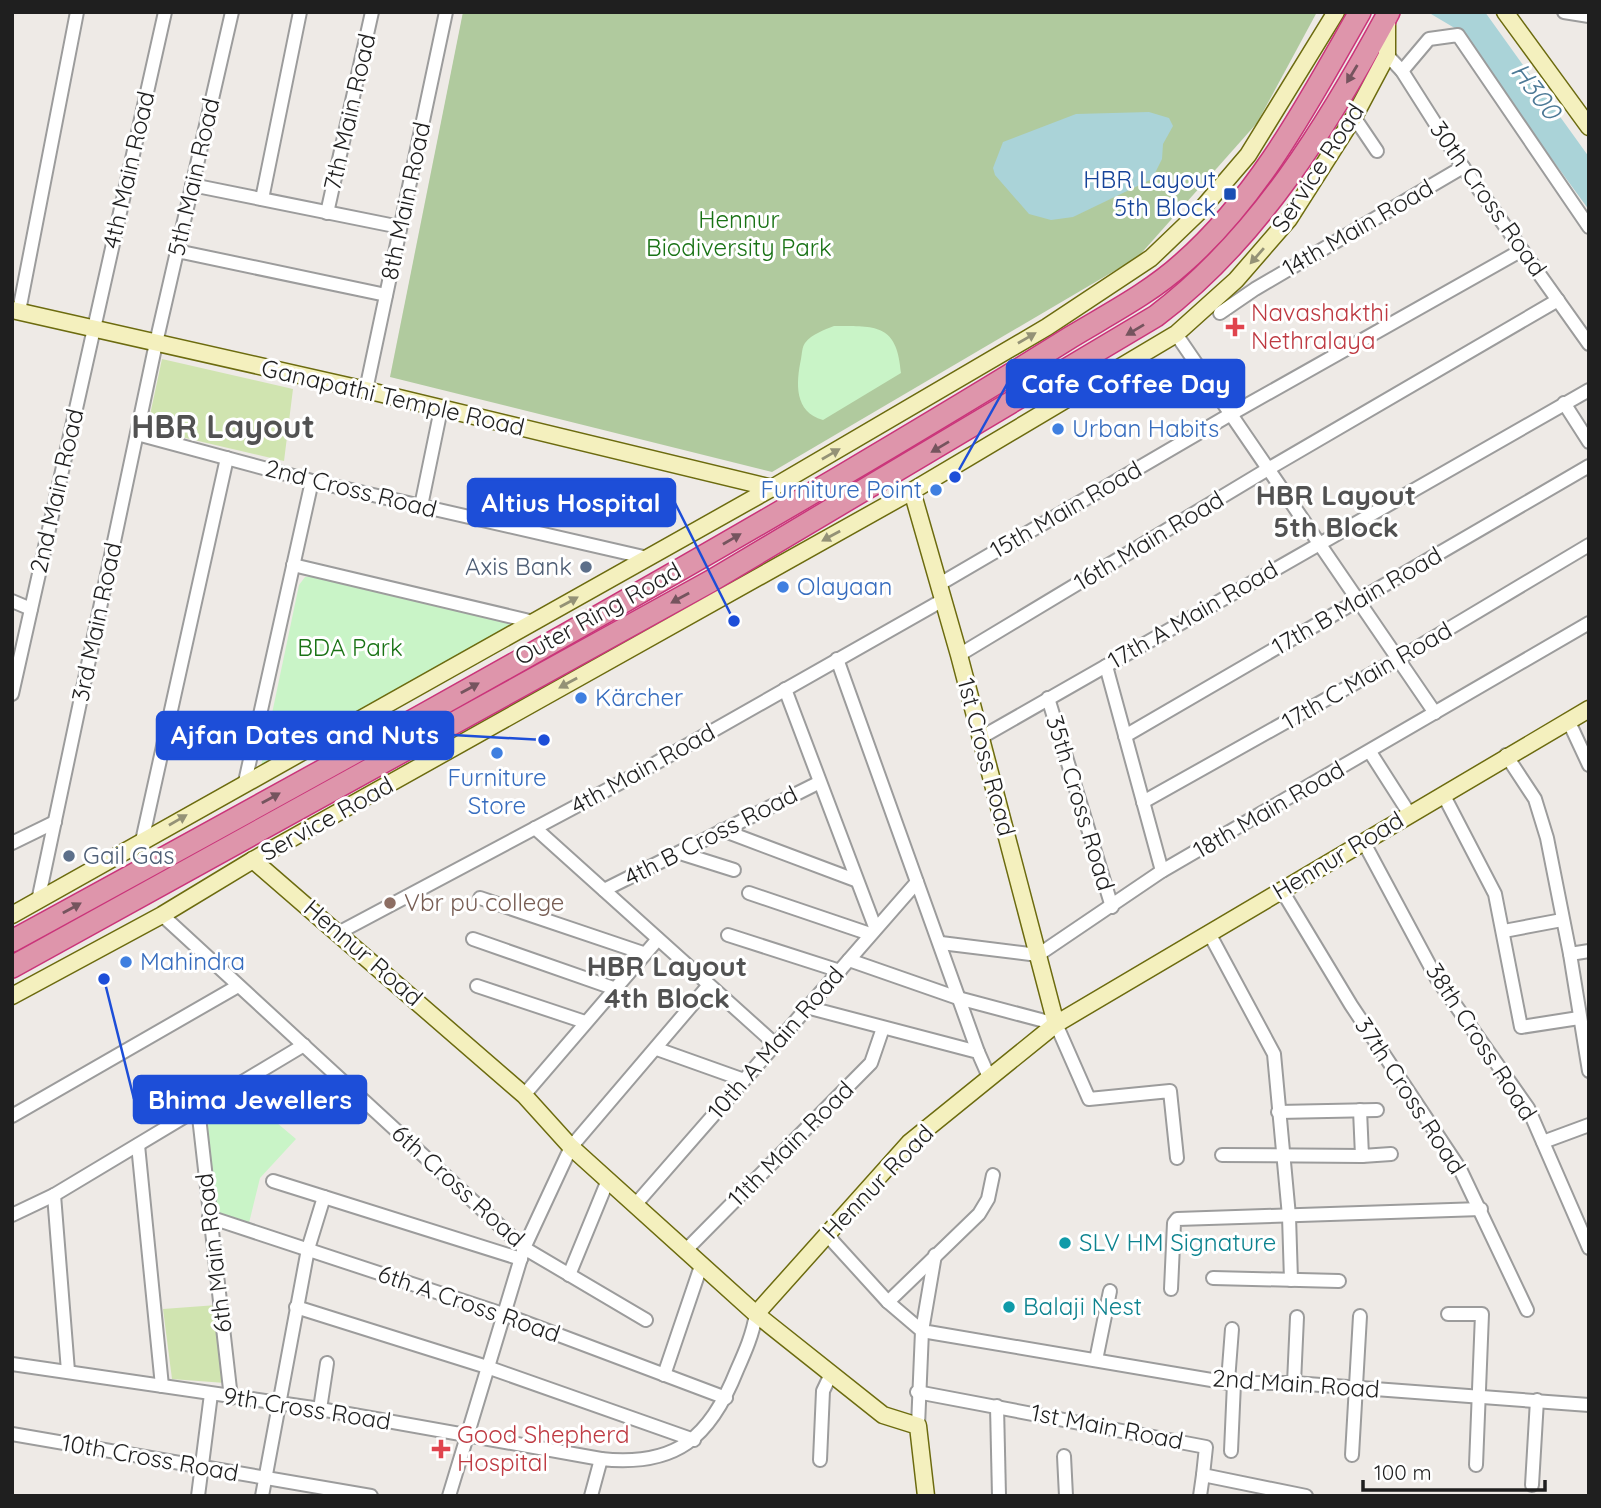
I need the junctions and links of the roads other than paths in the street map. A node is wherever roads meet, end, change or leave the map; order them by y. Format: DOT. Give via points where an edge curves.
graph roads {
  1 [pos="77,12"];
  2 [pos="165,12"];
  3 [pos="232,12"];
  4 [pos="300,12"];
  5 [pos="372,12"];
  6 [pos="446,12"];
  7 [pos="1336,12"];
  8 [pos="1505,12"];
  9 [pos="1564,12"];
  10 [pos="1360,13"];
  11 [pos="1389,14"];
  12 [pos="1589,16"];
  13 [pos="1387,55"];
  14 [pos="1402,71"];
  15 [pos="1582,111"];
  16 [pos="1354,117"];
  17 [pos="1589,127"];
  18 [pos="1377,151"];
  19 [pos="1463,167"];
  20 [pos="192,185"];
  21 [pos="262,200"];
  22 [pos="327,212"];
  23 [pos="400,227"];
  24 [pos="1589,227"];
  25 [pos="1522,250"];
  26 [pos="177,251"];
  27 [pos="1236,280"];
  28 [pos="1255,289"];
  29 [pos="386,295"];
  30 [pos="1558,300"];
  31 [pos="16,311"];
  32 [pos="1220,313"];
  33 [pos="93,328"];
  34 [pos="1176,334"];
  35 [pos="156,343"];
  36 [pos="1589,344"];
  37 [pos="366,390"];
  38 [pos="1589,390"];
  39 [pos="1564,403"];
  40 [pos="441,409"];
  41 [pos="1231,414"];
  42 [pos="137,434"];
  43 [pos="1589,442"];
  44 [pos="227,458"];
  45 [pos="1589,466"];
  46 [pos="1268,469"];
  47 [pos="312,481"];
  48 [pos="772,488"];
  49 [pos="912,491"];
  50 [pos="421,506"];
  51 [pos="1318,542"];
  52 [pos="1589,545"];
  53 [pos="649,558"];
  54 [pos="293,565"];
  55 [pos="941,593"];
  56 [pos="1358,600"];
  57 [pos="12,601"];
  58 [pos="31,609"];
  59 [pos="534,622"];
  60 [pos="1589,623"];
  61 [pos="959,655"];
  62 [pos="837,659"];
  63 [pos="1398,659"];
  64 [pos="1106,666"];
  65 [pos="15,672"];
  66 [pos="785,689"];
  67 [pos="12,695"];
  68 [pos="1048,698"];
  69 [pos="1589,709"];
  70 [pos="1435,713"];
  71 [pos="1569,720"];
  72 [pos="1125,736"];
  73 [pos="980,738"];
  74 [pos="1370,752"];
  75 [pos="1506,755"];
  76 [pos="1589,765"];
  77 [pos="245,782"];
  78 [pos="818,783"];
  79 [pos="1443,794"];
  80 [pos="1143,802"];
  81 [pos="1409,813"];
  82 [pos="55,822"];
  83 [pos="535,828"];
  84 [pos="722,830"];
  85 [pos="142,841"];
  86 [pos="1363,841"];
  87 [pos="12,843"];
  88 [pos="680,853"];
  89 [pos="253,860"];
  90 [pos="734,870"];
  91 [pos="1162,871"];
  92 [pos="855,880"];
  93 [pos="917,882"];
  94 [pos="1281,889"];
  95 [pos="604,890"];
  96 [pos="749,893"];
  97 [pos="480,898"];
  98 [pos="38,901"];
  99 [pos="1112,907"];
  100 [pos="12,915"];
  101 [pos="162,915"];
  102 [pos="1562,920"];
  103 [pos="872,931"];
  104 [pos="1504,931"];
  105 [pos="340,932"];
  106 [pos="1209,933"];
  107 [pos="728,935"];
  108 [pos="473,939"];
  109 [pos="658,939"];
  110 [pos="12,942"];
  111 [pos="941,943"];
  112 [pos="1589,951"];
  113 [pos="643,953"];
  114 [pos="1570,954"];
  115 [pos="1038,956"];
  116 [pos="849,960"];
  117 [pos="12,967"];
  118 [pos="840,971"];
  119 [pos="709,985"];
  120 [pos="238,986"];
  121 [pos="477,986"];
  122 [pos="616,989"];
  123 [pos="12,996"];
  124 [pos="958,998"];
  125 [pos="810,1008"];
  126 [pos="1579,1018"];
  127 [pos="584,1022"];
  128 [pos="1056,1024"];
  129 [pos="883,1028"];
  130 [pos="775,1044"];
  131 [pos="304,1045"];
  132 [pos="657,1049"];
  133 [pos="978,1052"];
  134 [pos="1589,1071"];
  135 [pos="989,1076"];
  136 [pos="744,1080"];
  137 [pos="524,1095"];
  138 [pos="198,1108"];
  139 [pos="1360,1110"];
  140 [pos="1377,1110"];
  141 [pos="1278,1112"];
  142 [pos="12,1116"];
  143 [pos="1589,1125"];
  144 [pos="1543,1142"];
  145 [pos="138,1145"];
  146 [pos="571,1147"];
  147 [pos="1391,1154"];
  148 [pos="1222,1155"];
  149 [pos="1283,1156"];
  150 [pos="1362,1156"];
  151 [pos="1177,1158"];
  152 [pos="993,1175"];
  153 [pos="608,1180"];
  154 [pos="273,1181"];
  155 [pos="54,1195"];
  156 [pos="324,1197"];
  157 [pos="635,1205"];
  158 [pos="1481,1209"];
  159 [pos="12,1215"];
  160 [pos="1289,1216"];
  161 [pos="209,1217"];
  162 [pos="1584,1219"];
  163 [pos="827,1235"];
  164 [pos="1589,1248"];
  165 [pos="308,1249"];
  166 [pos="685,1251"];
  167 [pos="522,1253"];
  168 [pos="935,1255"];
  169 [pos="701,1266"];
  170 [pos="569,1275"];
  171 [pos="1213,1278"];
  172 [pos="1291,1280"];
  173 [pos="1339,1281"];
  174 [pos="1171,1289"];
  175 [pos="1110,1292"];
  176 [pos="888,1302"];
  177 [pos="296,1307"];
  178 [pos="1527,1310"];
  179 [pos="503,1314"];
  180 [pos="756,1314"];
  181 [pos="1448,1314"];
  182 [pos="1360,1316"];
  183 [pos="1297,1317"];
  184 [pos="646,1320"];
  185 [pos="1232,1329"];
  186 [pos="922,1331"];
  187 [pos="1096,1360"];
  188 [pos="327,1363"];
  189 [pos="12,1364"];
  190 [pos="487,1367"];
  191 [pos="68,1371"];
  192 [pos="831,1374"];
  193 [pos="664,1375"];
  194 [pos="1231,1382"];
  195 [pos="1294,1383"];
  196 [pos="162,1386"];
  197 [pos="1355,1389"];
  198 [pos="917,1392"];
  199 [pos="211,1394"];
  200 [pos="1478,1396"];
  201 [pos="231,1398"];
  202 [pos="726,1398"];
  203 [pos="1537,1400"];
  204 [pos="279,1403"];
  205 [pos="1589,1405"];
  206 [pos="997,1406"];
  207 [pos="320,1409"];
  208 [pos="918,1426"];
  209 [pos="12,1434"];
  210 [pos="464,1437"];
  211 [pos="694,1440"];
  212 [pos="1231,1451"];
  213 [pos="1352,1455"];
  214 [pos="1064,1456"];
  215 [pos="601,1459"];
  216 [pos="820,1460"];
  217 [pos="1476,1465"];
  218 [pos="203,1467"];
  219 [pos="1203,1475"];
  220 [pos="265,1477"];
  221 [pos="1532,1485"];
  222 [pos="1261,1491"];
  223 [pos="198,1496"];
  224 [pos="262,1496"];
  225 [pos="371,1496"];
  226 [pos="449,1496"];
  227 [pos="591,1496"];
  228 [pos="926,1496"];
  229 [pos="999,1496"];
  230 [pos="1066,1496"];
  231 [pos="1200,1496"];
  232 [pos="1306,1496"];
  1 -- 31 [label="street"];
  2 -- 33 [label="street, 4th Main Road"];
  3 -- 20 [label="street, 5th Main Road"];
  4 -- 21 [label="street"];
  5 -- 22 [label="street, 7th Main Road"];
  6 -- 23 [label="street, 8th Main Road"];
  48 -- 7 [label="street, one-way" via="1047,327 1171,241 1248,155"];
  8 -- 15 [label="street"];
  9 -- 12 [label="street"];
  110 -- 10 [label="highway, Outer Ring Road, one-way" via="794,503 1157,284 1209,237 1265,170"];
  11 -- 13 [label="street, Service Road"];
  11 -- 117 [label="highway, Outer Ring Road, one-way" via="1285,184 1191,290 1156,317 711,581"];
  13 -- 14 [label="street, 30th Cross Road"];
  13 -- 16 [label="street, Service Road"];
  14 -- 19 [label="street, 30th Cross Road"];
  14 -- 24 [label="street" via="1429,39 1458,35"];
  15 -- 17 [label="street"];
  16 -- 18 [label="street"];
  16 -- 27 [label="street, Service Road, one-way" via="1289,219"];
  19 -- 25 [label="street, 30th Cross Road"];
  19 -- 28 [label="street, 14th Main Road"];
  20 -- 21 [label="street"];
  20 -- 26 [label="street, 5th Main Road"];
  21 -- 22 [label="street"];
  22 -- 23 [label="street"];
  23 -- 29 [label="street, 8th Main Road"];
  25 -- 30 [label="street, 30th Cross Road"];
  25 -- 41 [label="street, 15th Main Road"];
  26 -- 29 [label="street"];
  26 -- 35 [label="street, 5th Main Road"];
  27 -- 28 [label="street"];
  27 -- 34 [label="street, Service Road"];
  28 -- 32 [label="street, 14th Main Road"];
  29 -- 37 [label="street, 8th Main Road"];
  30 -- 36 [label="street, 30th Cross Road"];
  30 -- 46 [label="street, 16th Main Road"];
  31 -- 33 [label="street, Ganapathi Temple Road"];
  33 -- 35 [label="street, Ganapathi Temple Road"];
  33 -- 58 [label="street, 2nd Main Road"];
  34 -- 41 [label="street"];
  34 -- 49 [label="street, Service Road"];
  35 -- 37 [label="street, Ganapathi Temple Road"];
  35 -- 42 [label="street, 3rd Main Road"];
  37 -- 40 [label="street, Ganapathi Temple Road"];
  38 -- 39 [label="street, 17th A Main Road"];
  39 -- 43 [label="street"];
  39 -- 51 [label="street, 17th A Main Road"];
  40 -- 48 [label="street, Ganapathi Temple Road"];
  40 -- 50 [label="street"];
  41 -- 46 [label="street"];
  41 -- 55 [label="street, 15th Main Road"];
  42 -- 44 [label="street, 2nd Cross Road"];
  42 -- 82 [label="street, 3rd Main Road"];
  44 -- 47 [label="street, 2nd Cross Road"];
  44 -- 85 [label="street"];
  45 -- 56 [label="street, 17th B Main Road"];
  46 -- 51 [label="street"];
  46 -- 61 [label="street, 16th Main Road"];
  47 -- 50 [label="street, 2nd Cross Road"];
  47 -- 54 [label="street"];
  48 -- 53 [label="street"];
  49 -- 55 [label="street, 1st Cross Road"];
  49 -- 89 [label="street, Service Road, one-way"];
  50 -- 53 [label="street, 2nd Cross Road"];
  51 -- 56 [label="street"];
  51 -- 64 [label="street, 17th A Main Road"];
  52 -- 63 [label="street, 17th C Main Road"];
  59 -- 53 [label="street, one-way"];
  54 -- 59 [label="street"];
  54 -- 77 [label="street"];
  55 -- 61 [label="street, 1st Cross Road"];
  55 -- 62 [label="street, 4th Main Road"];
  56 -- 63 [label="street"];
  56 -- 72 [label="street, 17th B Main Road"];
  57 -- 58 [label="street"];
  58 -- 65 [label="street, 2nd Main Road"];
  59 -- 77 [label="street"];
  60 -- 70 [label="street, 18th Main Road"];
  61 -- 73 [label="street, 1st Cross Road"];
  62 -- 66 [label="street, 4th Main Road"];
  62 -- 93 [label="street"];
  63 -- 70 [label="street"];
  63 -- 80 [label="street, 17th C Main Road"];
  64 -- 68 [label="street, 17th A Main Road"];
  64 -- 72 [label="street"];
  65 -- 67 [label="street, 2nd Main Road"];
  66 -- 78 [label="street"];
  66 -- 83 [label="street, 4th Main Road"];
  68 -- 73 [label="street, 17th A Main Road"];
  68 -- 99 [label="street, 35th Cross Road"];
  69 -- 71 [label="street, Hennur Road"];
  70 -- 74 [label="street, 18th Main Road"];
  71 -- 75 [label="street, Hennur Road"];
  71 -- 76 [label="street"];
  72 -- 80 [label="street"];
  73 -- 115 [label="street, 1st Cross Road"];
  74 -- 81 [label="street"];
  74 -- 91 [label="street, 18th Main Road"];
  75 -- 79 [label="street, Hennur Road"];
  75 -- 102 [label="street" via="1535,799"];
  85 -- 77 [label="street, one-way"];
  78 -- 84 [label="street, 4th B Cross Road"];
  78 -- 92 [label="street"];
  79 -- 81 [label="street, Hennur Road"];
  79 -- 104 [label="street" via="1495,894"];
  80 -- 91 [label="street"];
  81 -- 86 [label="street, Hennur Road"];
  82 -- 87 [label="street"];
  82 -- 98 [label="street, 3rd Main Road"];
  83 -- 95 [label="street"];
  83 -- 105 [label="street, 4th Main Road"];
  84 -- 88 [label="street, 4th B Cross Road"];
  84 -- 92 [label="street"];
  85 -- 98 [label="street"];
  86 -- 94 [label="street, Hennur Road"];
  86 -- 144 [label="street, 38th Cross Road" via="1437,979 1528,1108"];
  88 -- 90 [label="street"];
  88 -- 95 [label="street, 4th B Cross Road"];
  89 -- 101 [label="street, Service Road"];
  89 -- 105 [label="street, Hennur Road"];
  91 -- 99 [label="street, 18th Main Road"];
  92 -- 103 [label="street"];
  93 -- 103 [label="street, 10th A Main Road"];
  93 -- 111 [label="street"];
  94 -- 106 [label="street, Hennur Road"];
  94 -- 158 [label="street, 37th Cross Road"];
  95 -- 109 [label="street"];
  96 -- 103 [label="street"];
  97 -- 113 [label="street"];
  98 -- 100 [label="street"];
  99 -- 115 [label="street, 18th Main Road"];
  101 -- 120 [label="street, 6th Cross Road"];
  101 -- 123 [label="street, Service Road"];
  102 -- 104 [label="street"];
  102 -- 114 [label="street"];
  103 -- 116 [label="street, 10th A Main Road"];
  104 -- 126 [label="street" via="1521,1027"];
  105 -- 137 [label="street, Hennur Road"];
  106 -- 128 [label="street, Hennur Road"];
  106 -- 141 [label="street" via="1274,1054"];
  107 -- 118 [label="street"];
  108 -- 122 [label="street"];
  109 -- 113 [label="street"];
  109 -- 119 [label="street"];
  111 -- 115 [label="street"];
  111 -- 124 [label="street"];
  112 -- 114 [label="street"];
  113 -- 122 [label="street"];
  114 -- 126 [label="street"];
  115 -- 128 [label="street, 1st Cross Road"];
  116 -- 118 [label="street, 10th A Main Road"];
  116 -- 124 [label="street"];
  118 -- 125 [label="street, 10th A Main Road"];
  119 -- 130 [label="street"];
  119 -- 132 [label="street"];
  120 -- 131 [label="street, 6th Cross Road"];
  120 -- 142 [label="street"];
  121 -- 127 [label="street"];
  122 -- 127 [label="street"];
  124 -- 128 [label="street"];
  124 -- 133 [label="street"];
  125 -- 129 [label="street"];
  125 -- 130 [label="street, 10th A Main Road"];
  126 -- 134 [label="street"];
  127 -- 137 [label="street"];
  128 -- 135 [label="street, Hennur Road"];
  128 -- 151 [label="street" via="1089,1099 1170,1091"];
  129 -- 133 [label="street"];
  129 -- 166 [label="street, 11th Main Road" via="872,1063"];
  130 -- 136 [label="street, 10th A Main Road"];
  131 -- 138 [label="street"];
  131 -- 167 [label="street, 6th Cross Road"];
  132 -- 136 [label="street"];
  132 -- 146 [label="street"];
  133 -- 135 [label="street"];
  135 -- 163 [label="street, Hennur Road" via="909,1143"];
  136 -- 157 [label="street, 10th A Main Road"];
  137 -- 146 [label="street, Hennur Road"];
  138 -- 145 [label="street"];
  138 -- 161 [label="street, 6th Main Road"];
  139 -- 140 [label="street"];
  139 -- 141 [label="street"];
  139 -- 150 [label="street"];
  141 -- 149 [label="street"];
  143 -- 144 [label="street"];
  144 -- 162 [label="street, 38th Cross Road"];
  145 -- 155 [label="street"];
  145 -- 196 [label="street"];
  146 -- 153 [label="street, Hennur Road"];
  146 -- 167 [label="street"];
  147 -- 150 [label="street"];
  148 -- 149 [label="street"];
  149 -- 150 [label="street"];
  149 -- 160 [label="street"];
  152 -- 168 [label="street" via="979,1214"];
  153 -- 157 [label="street, Hennur Road"];
  153 -- 170 [label="street"];
  154 -- 156 [label="street"];
  155 -- 159 [label="street"];
  155 -- 191 [label="street"];
  156 -- 165 [label="street"];
  156 -- 167 [label="street"];
  157 -- 166 [label="street, Hennur Road"];
  158 -- 160 [label="street"];
  158 -- 178 [label="street, 37th Cross Road"];
  160 -- 172 [label="street"];
  160 -- 174 [label="street" via="1174,1220"];
  161 -- 165 [label="street, 6th A Cross Road"];
  161 -- 201 [label="street, 6th Main Road"];
  162 -- 164 [label="street, 38th Cross Road"];
  163 -- 176 [label="street"];
  163 -- 180 [label="street, Hennur Road"];
  165 -- 177 [label="street"];
  165 -- 179 [label="street, 6th A Cross Road"];
  166 -- 169 [label="street, Hennur Road"];
  167 -- 170 [label="street, 6th Cross Road"];
  167 -- 179 [label="street"];
  168 -- 176 [label="street"];
  168 -- 186 [label="street"];
  169 -- 180 [label="street, Hennur Road"];
  169 -- 193 [label="street"];
  170 -- 184 [label="street, 6th Cross Road"];
  171 -- 172 [label="street"];
  172 -- 173 [label="street"];
  175 -- 187 [label="street"];
  176 -- 186 [label="street"];
  177 -- 190 [label="street"];
  177 -- 204 [label="street"];
  179 -- 190 [label="street"];
  179 -- 193 [label="street, 6th A Cross Road"];
  180 -- 192 [label="street"];
  180 -- 202 [label="street"];
  181 -- 200 [label="street" via="1482,1314"];
  182 -- 197 [label="street"];
  183 -- 195 [label="street"];
  185 -- 194 [label="street"];
  186 -- 187 [label="street, 2nd Main Road"];
  186 -- 198 [label="street"];
  187 -- 194 [label="street, 2nd Main Road"];
  188 -- 207 [label="street"];
  189 -- 191 [label="street, 9th Cross Road"];
  190 -- 210 [label="street"];
  190 -- 211 [label="street"];
  191 -- 196 [label="street, 9th Cross Road"];
  192 -- 208 [label="street" via="883,1415"];
  192 -- 216 [label="street" via="823,1391"];
  193 -- 202 [label="street, 6th A Cross Road"];
  194 -- 195 [label="street, 2nd Main Road"];
  194 -- 212 [label="street"];
  195 -- 197 [label="street, 2nd Main Road"];
  196 -- 199 [label="street, 9th Cross Road"];
  197 -- 200 [label="street, 2nd Main Road"];
  197 -- 213 [label="street"];
  198 -- 206 [label="street, 1st Main Road"];
  198 -- 208 [label="street"];
  199 -- 201 [label="street, 9th Cross Road"];
  199 -- 218 [label="street"];
  200 -- 203 [label="street, 2nd Main Road"];
  200 -- 217 [label="street"];
  201 -- 204 [label="street, 9th Cross Road"];
  202 -- 211 [label="street"];
  203 -- 205 [label="street, 2nd Main Road"];
  203 -- 221 [label="street"];
  204 -- 207 [label="street, 9th Cross Road"];
  204 -- 220 [label="street"];
  206 -- 219 [label="street, 1st Main Road" via="1206,1447"];
  206 -- 229 [label="street"];
  207 -- 210 [label="street, 9th Cross Road"];
  208 -- 228 [label="street"];
  209 -- 218 [label="street, 10th Cross Road"];
  210 -- 215 [label="street, 9th Cross Road"];
  210 -- 226 [label="street"];
  211 -- 215 [label="street, 9th Cross Road" via="665,1456"];
  214 -- 230 [label="street"];
  215 -- 227 [label="street"];
  218 -- 220 [label="street, 10th Cross Road"];
  218 -- 223 [label="street"];
  219 -- 222 [label="street, 1st Main Road"];
  219 -- 231 [label="street"];
  220 -- 224 [label="street"];
  220 -- 225 [label="street, 10th Cross Road"];
  222 -- 232 [label="street, 1st Main Road"];
}
